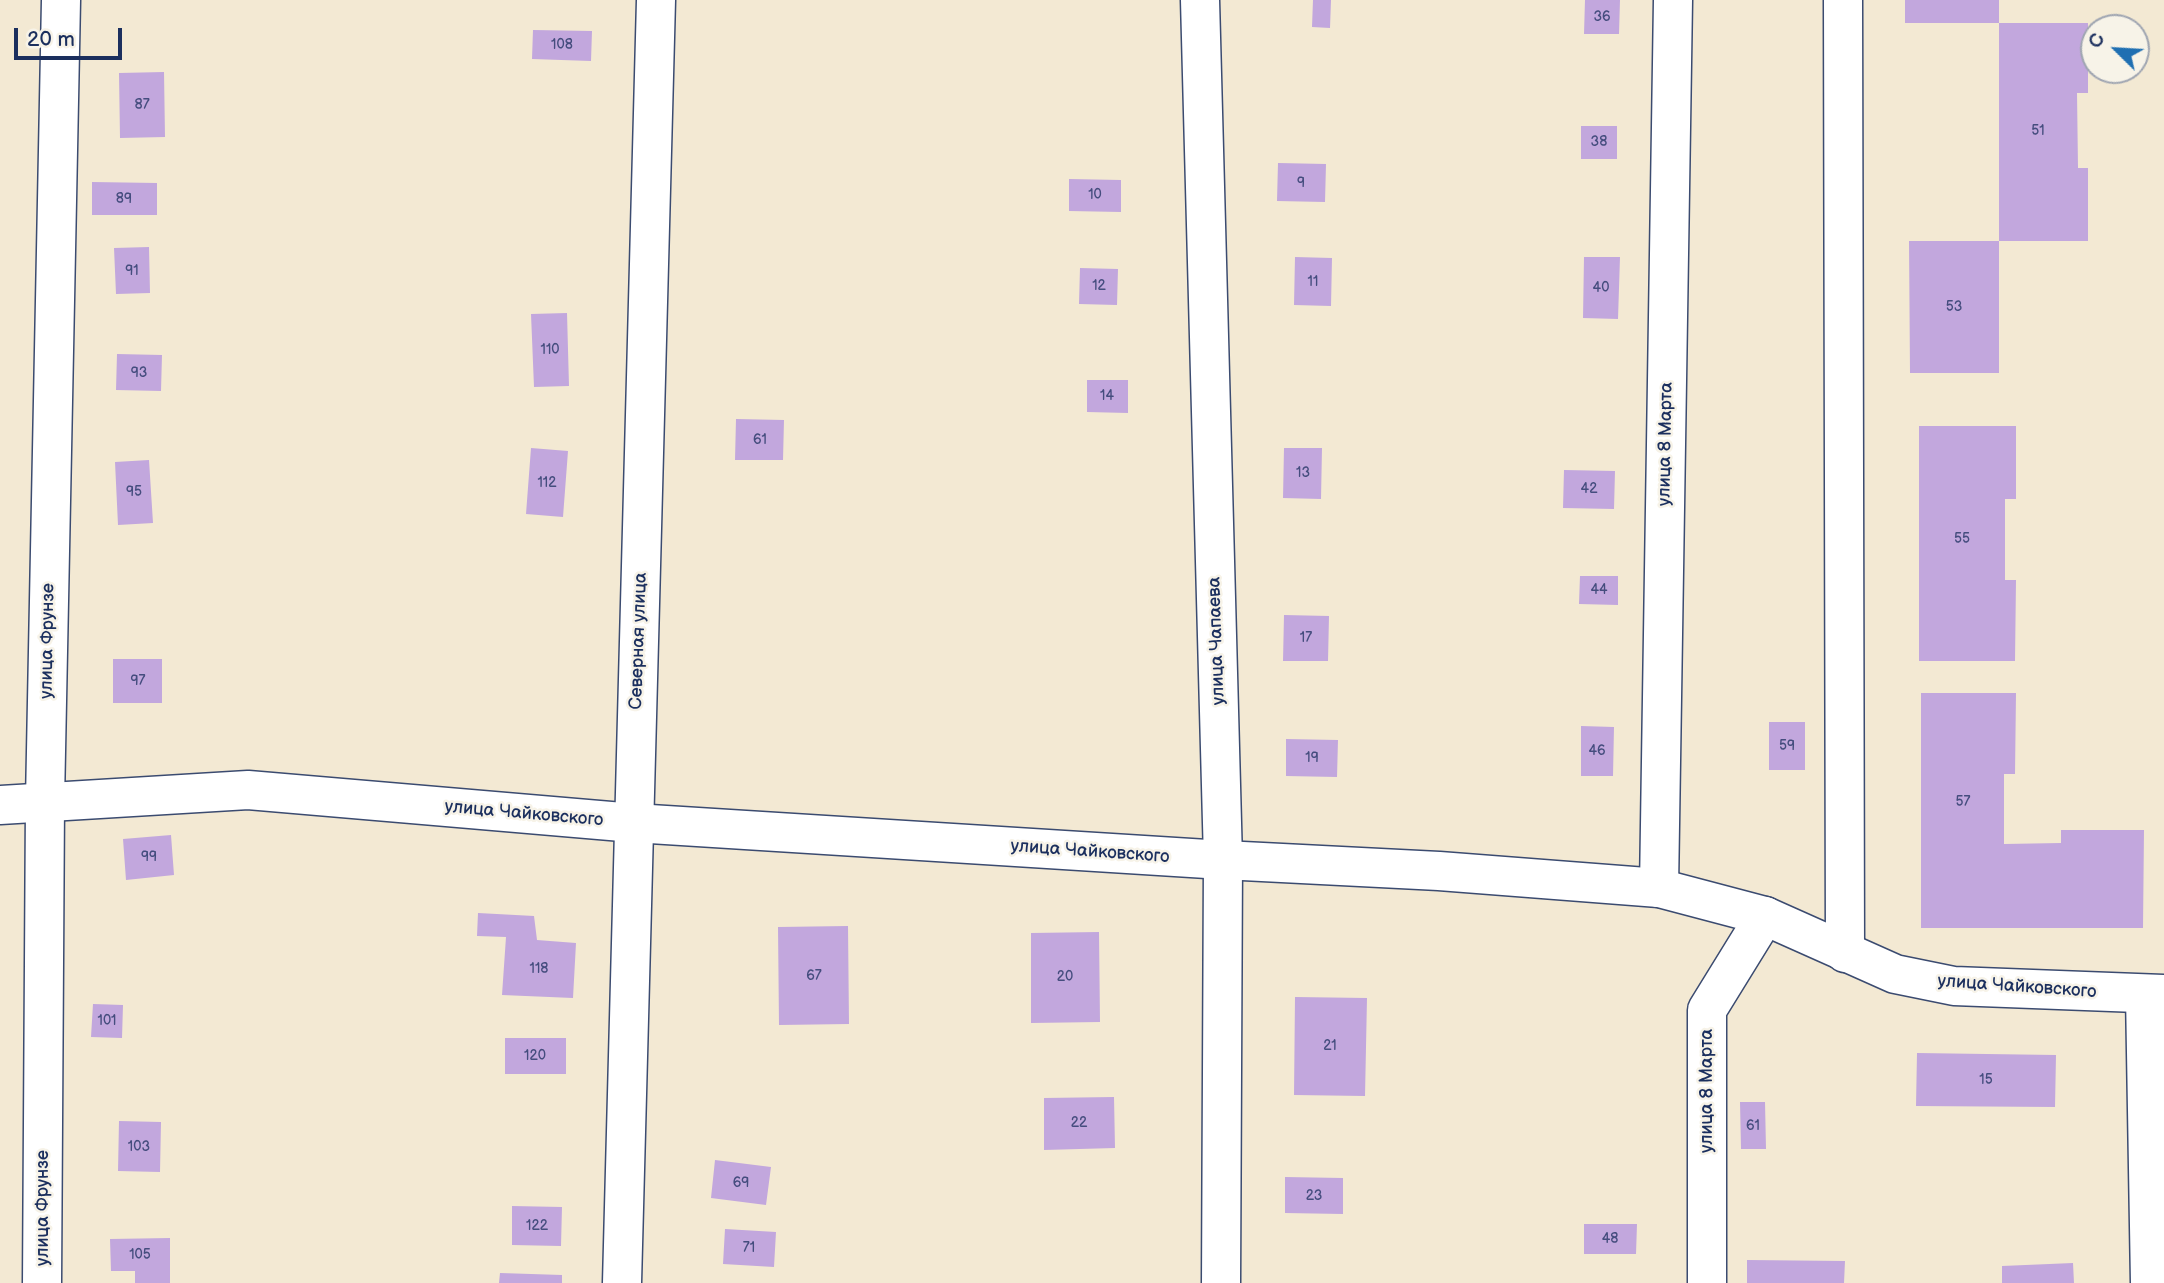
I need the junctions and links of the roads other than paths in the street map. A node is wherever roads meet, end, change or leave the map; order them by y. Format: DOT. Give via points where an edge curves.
graph roads {
  1 [pos="61,0"];
  2 [pos="656,0"];
  3 [pos="1200,0"];
  4 [pos="1673,0"];
  5 [pos="1843,0"];
  6 [pos="45,801"];
  7 [pos="0,805"];
  8 [pos="634,823"];
  9 [pos="1223,860"];
  10 [pos="1659,888"];
  11 [pos="1765,916"];
  12 [pos="1844,953"];
  13 [pos="2155,994"];
  14 [pos="42,1283"];
  15 [pos="622,1283"];
  16 [pos="1222,1283"];
  17 [pos="1707,1283"];
  18 [pos="2150,1283"];
  1 -- 6 [label="street, улица Фрунзе"];
  2 -- 8 [label="street, Северная улица"];
  3 -- 9 [label="street, улица Чапаева"];
  4 -- 10 [label="street, улица 8 Марта"];
  5 -- 12 [label="street"];
  6 -- 7 [label="street, улица Чайковского"];
  6 -- 8 [label="street, улица Чайковского" via="248,790"];
  6 -- 14 [label="street, улица Фрунзе"];
  8 -- 9 [label="street, улица Чайковского"];
  8 -- 15 [label="street, Северная улица"];
  9 -- 10 [label="street, улица Чайковского"];
  9 -- 16 [label="street, улица Чапаева"];
  10 -- 11 [label="street, улица Чайковского"];
  11 -- 12 [label="street, улица Чайковского"];
  11 -- 17 [label="street, улица 8 Марта" via="1707,1010"];
  12 -- 13 [label="street, улица Чайковского" via="1895,974 1954,986"];
  13 -- 18 [label="street"];
}
